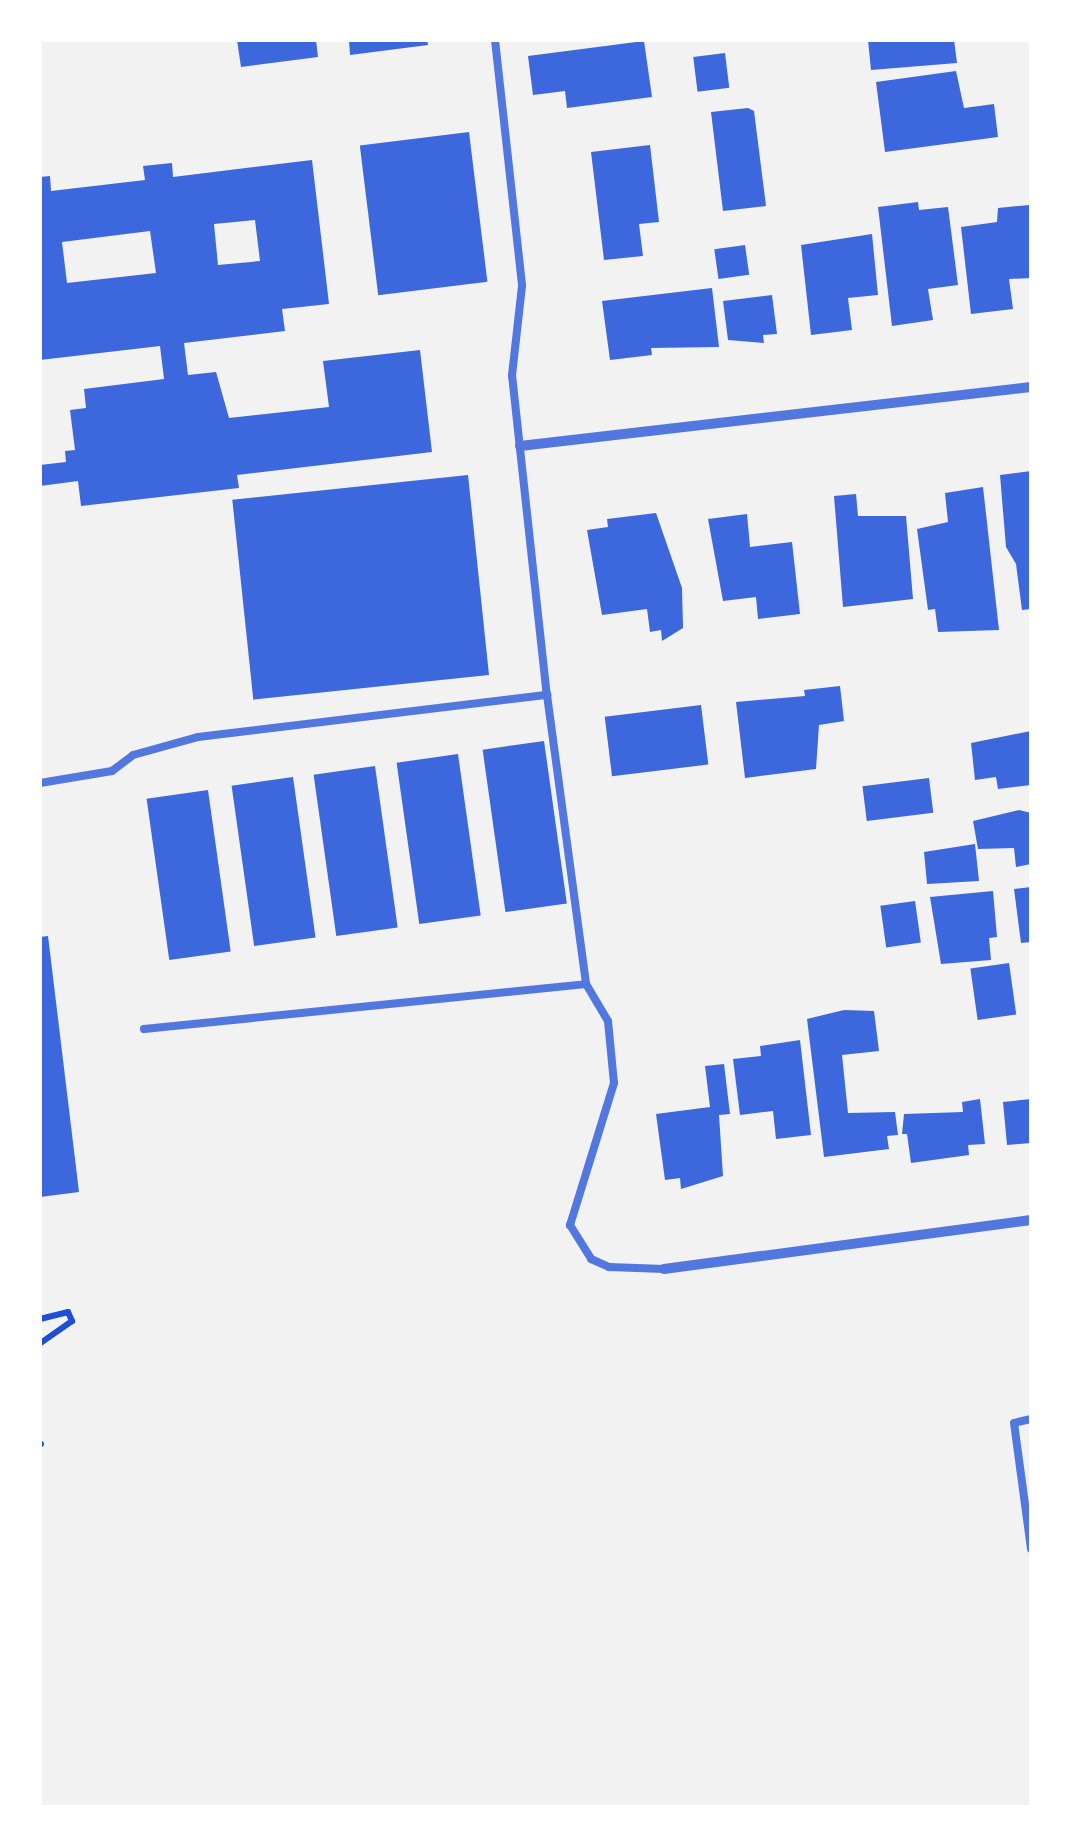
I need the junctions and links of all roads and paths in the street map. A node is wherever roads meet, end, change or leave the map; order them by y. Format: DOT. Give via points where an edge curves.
graph roads {
  1 [pos="496,40"];
  2 [pos="1031,386"];
  3 [pos="520,446"];
  4 [pos="547,695"];
  5 [pos="40,783"];
  6 [pos="586,984"];
  7 [pos="144,1029"];
  8 [pos="1031,1220"];
  9 [pos="664,1269"];
  10 [pos="40,1319"];
  11 [pos="40,1342"];
  12 [pos="1031,1420"];
  13 [pos="1031,1550"];
  1 -- 3 [label="lane" via="522,286 512,376"];
  2 -- 3 [label="street"];
  3 -- 4 [label="lane"];
  4 -- 5 [label="lane" via="198,737 133,755 112,771"];
  4 -- 6 [label="lane"];
  6 -- 7 [label="lane"];
  6 -- 9 [label="lane" via="608,1021 614,1084 570,1225 590,1259 608,1267"];
  8 -- 9 [label="street"];
  10 -- 11 [label="path" via="68,1312 72,1321"];
  12 -- 13 [label="lane" via="1014,1423"];
}
